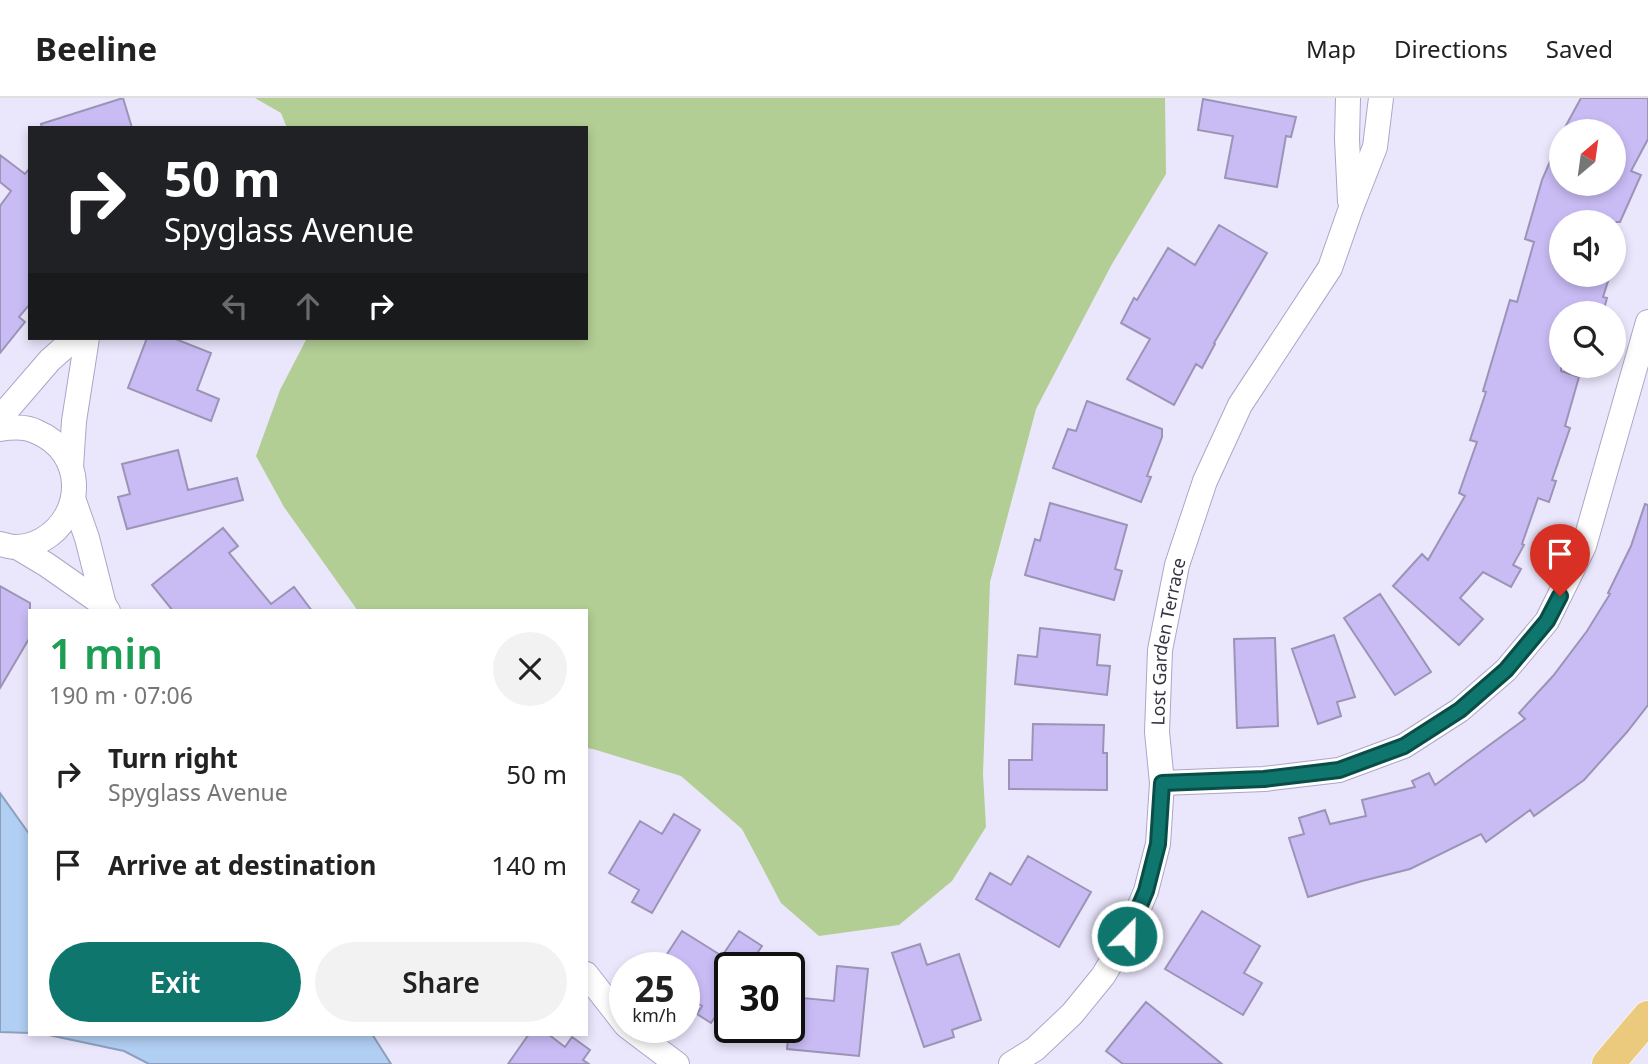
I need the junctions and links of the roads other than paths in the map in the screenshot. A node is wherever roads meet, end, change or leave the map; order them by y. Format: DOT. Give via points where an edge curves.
graph roads {
  1 [pos="1349,98"];
  2 [pos="1381,98"];
  3 [pos="1351,208"];
  4 [pos="1648,322"];
  5 [pos="73,340"];
  6 [pos="87,340"];
  7 [pos="0,418"];
  8 [pos="0,429"];
  9 [pos="71,467"];
  10 [pos="74,501"];
  11 [pos="8,546"];
  12 [pos="106,608"];
  13 [pos="1162,783"];
  14 [pos="588,977"];
  15 [pos="609,1003"];
  16 [pos="1648,1017"];
  17 [pos="650,1043"];
  18 [pos="1610,1063"];
  19 [pos="677,1064"];
  20 [pos="1011,1064"];
  1 -- 3 [label="street, Lost Garden Terrace"];
  2 -- 3 [label="street, Lost Garden Terrace" via="1375,147"];
  3 -- 13 [label="street, Lost Garden Terrace" via="1330,268 1240,405 1206,481 1177,565 1160,650 1157,732"];
  4 -- 13 [label="street" via="1584,546 1547,621 1506,670 1460,710 1404,746 1339,770"];
  5 -- 7 [label="street"];
  6 -- 9 [label="street"];
  8 -- 9 [label="street" via="36,430 63,451"];
  9 -- 10 [label="street"];
  10 -- 11 [label="street" via="53,533 36,543"];
  10 -- 12 [label="street"];
  11 -- 12 [label="street" via="47,565"];
  13 -- 20 [label="street, Lost Garden Terrace" via="1158,844 1146,891 1127,936 1072,1014 1035,1049"];
  14 -- 15 [label="street"];
  16 -- 18 [label="main road"];
  17 -- 19 [label="street"];
}
